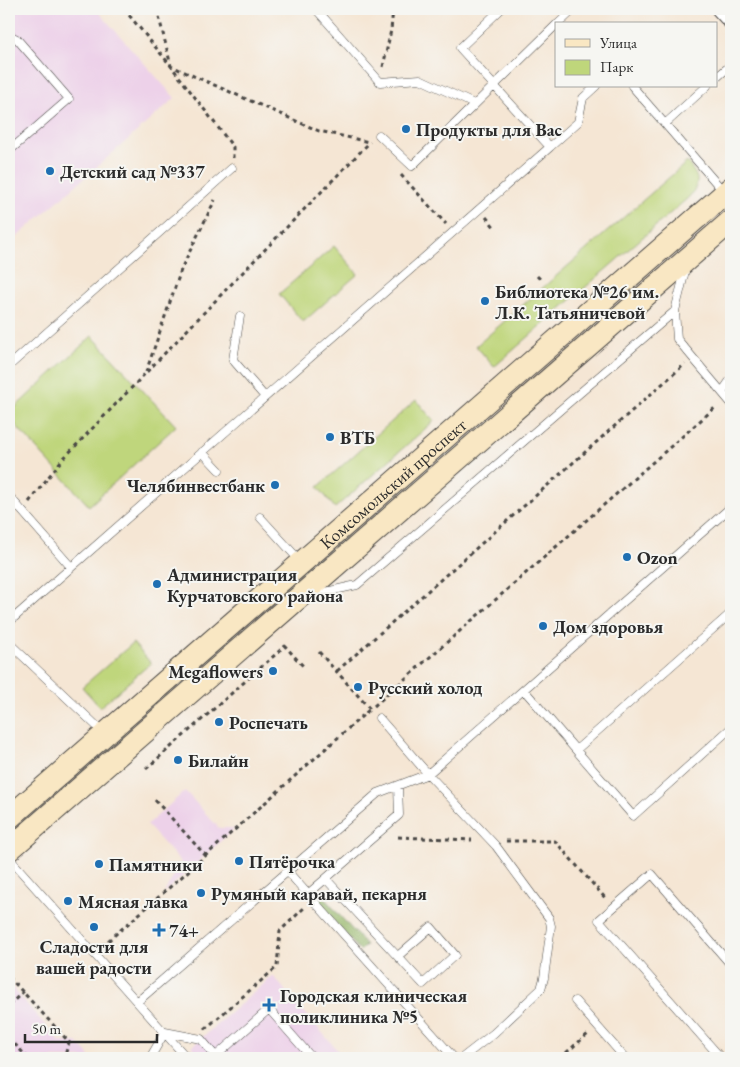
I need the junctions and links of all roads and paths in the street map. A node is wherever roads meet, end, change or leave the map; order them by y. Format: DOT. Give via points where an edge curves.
graph roads {
  1 [pos="124,9"];
  2 [pos="158,9"];
  3 [pos="316,9"];
  4 [pos="393,9"];
  5 [pos="501,9"];
  6 [pos="574,9"];
  7 [pos="719,9"];
  8 [pos="559,22"];
  9 [pos="731,22"];
  10 [pos="555,26"];
  11 [pos="9,35"];
  12 [pos="731,65"];
  13 [pos="171,66"];
  14 [pos="718,76"];
  15 [pos="380,82"];
  16 [pos="494,85"];
  17 [pos="594,88"];
  18 [pos="634,88"];
  19 [pos="705,88"];
  20 [pos="474,104"];
  21 [pos="665,124"];
  22 [pos="378,135"];
  23 [pos="370,142"];
  24 [pos="550,147"];
  25 [pos="377,149"];
  26 [pos="9,151"];
  27 [pos="232,168"];
  28 [pos="396,170"];
  29 [pos="728,190"];
  30 [pos="731,220"];
  31 [pos="454,232"];
  32 [pos="688,258"];
  33 [pos="675,311"];
  34 [pos="240,316"];
  35 [pos="692,358"];
  36 [pos="9,366"];
  37 [pos="145,374"];
  38 [pos="731,379"];
  39 [pos="727,397"];
  40 [pos="265,398"];
  41 [pos="202,452"];
  42 [pos="219,470"];
  43 [pos="9,496"];
  44 [pos="731,507"];
  45 [pos="22,511"];
  46 [pos="260,517"];
  47 [pos="302,562"];
  48 [pos="71,567"];
  49 [pos="298,599"];
  50 [pos="731,613"];
  51 [pos="9,622"];
  52 [pos="9,642"];
  53 [pos="319,652"];
  54 [pos="303,666"];
  55 [pos="336,671"];
  56 [pos="524,690"];
  57 [pos="370,709"];
  58 [pos="379,718"];
  59 [pos="731,728"];
  60 [pos="105,734"];
  61 [pos="576,750"];
  62 [pos="146,769"];
  63 [pos="428,774"];
  64 [pos="398,786"];
  65 [pos="155,800"];
  66 [pos="9,818"];
  67 [pos="9,850"];
  68 [pos="205,855"];
  69 [pos="9,858"];
  70 [pos="288,872"];
  71 [pos="326,879"];
  72 [pos="310,897"];
  73 [pos="94,953"];
  74 [pos="398,956"];
  75 [pos="731,965"];
  76 [pos="9,977"];
  77 [pos="23,992"];
  78 [pos="575,1001"];
  79 [pos="137,1002"];
  80 [pos="9,1005"];
  81 [pos="597,1026"];
  82 [pos="165,1032"];
  83 [pos="9,1038"];
  84 [pos="194,1038"];
  85 [pos="216,1057"];
  86 [pos="28,1058"];
  87 [pos="59,1058"];
  88 [pos="150,1058"];
  89 [pos="187,1058"];
  90 [pos="312,1058"];
  91 [pos="454,1058"];
  92 [pos="462,1058"];
  93 [pos="560,1058"];
  94 [pos="625,1058"];
  95 [pos="720,1058"];
  1 -- 13 [label="path"];
  2 -- 13 [label="path"];
  3 -- 15 [label="lane"];
  4 -- 15 [label="path"];
  5 -- 16 [label="lane" via="460,48"];
  6 -- 8 [label="lane"];
  7 -- 9 [label="street"];
  10 -- 16 [label="lane"];
  11 -- 26 [label="lane" via="17,39 69,98"];
  12 -- 14 [label="lane"];
  13 -- 23 [label="path" via="319,131"];
  13 -- 27 [label="path" via="233,147"];
  15 -- 20 [label="lane" via="420,79"];
  16 -- 20 [label="lane"];
  16 -- 24 [label="lane"];
  17 -- 24 [label="lane" via="583,98 578,122"];
  18 -- 21 [label="lane"];
  19 -- 21 [label="lane"];
  20 -- 22 [label="lane" via="412,166"];
  21 -- 29 [label="lane"];
  23 -- 25 [label="path"];
  23 -- 37 [label="path"];
  24 -- 31 [label="lane"];
  27 -- 36 [label="lane"];
  27 -- 37 [label="path" via="182,267"];
  28 -- 31 [label="path"];
  29 -- 47 [label="main road, Комсомольский проспект"];
  30 -- 32 [label="main road, Комсомольский проспект"];
  31 -- 40 [label="lane"];
  32 -- 33 [label="lane"];
  32 -- 49 [label="main road, Комсомольский проспект"];
  33 -- 35 [label="lane" via="677,339"];
  33 -- 49 [label="lane" via="356,585"];
  34 -- 40 [label="lane" via="233,360"];
  35 -- 39 [label="lane"];
  35 -- 55 [label="path"];
  37 -- 45 [label="path" via="61,461"];
  38 -- 39 [label="lane"];
  39 -- 57 [label="path"];
  40 -- 41 [label="lane"];
  41 -- 42 [label="lane"];
  41 -- 48 [label="lane"];
  43 -- 45 [label="lane"];
  44 -- 56 [label="lane"];
  45 -- 48 [label="lane"];
  46 -- 47 [label="lane"];
  47 -- 60 [label="main road, Комсомольский проспект"];
  48 -- 51 [label="lane"];
  49 -- 67 [label="main road, Комсомольский проспект"];
  50 -- 61 [label="lane"];
  52 -- 60 [label="lane"];
  53 -- 55 [label="path"];
  54 -- 62 [label="path" via="285,646"];
  55 -- 57 [label="path"];
  56 -- 61 [label="lane"];
  56 -- 63 [label="lane"];
  57 -- 68 [label="path"];
  58 -- 63 [label="lane"];
  59 -- 61 [label="lane" via="634,816"];
  60 -- 66 [label="main road, Комсомольский проспект"];
  63 -- 64 [label="lane"];
  63 -- 92 [label="lane" via="496,846 549,918 550,926 541,989"];
  64 -- 70 [label="lane" via="378,793"];
  64 -- 71 [label="lane" via="399,815"];
  65 -- 68 [label="path"];
  68 -- 73 [label="path"];
  69 -- 73 [label="lane"];
  70 -- 72 [label="lane"];
  70 -- 79 [label="lane"];
  71 -- 72 [label="lane"];
  71 -- 74 [label="lane"];
  72 -- 84 [label="path" via="280,932 277,967"];
  72 -- 91 [label="lane"];
  73 -- 79 [label="lane"];
  74 -- 74 [label="lane" via="424,984 456,955 431,927"];
  75 -- 95 [label="lane" via="652,874 599,920"];
  76 -- 77 [label="path"];
  77 -- 80 [label="path"];
  77 -- 87 [label="path" via="69,1042 66,1052"];
  78 -- 81 [label="lane"];
  79 -- 82 [label="lane"];
  81 -- 93 [label="path"];
  81 -- 94 [label="lane"];
  82 -- 84 [label="lane"];
  82 -- 88 [label="lane"];
  82 -- 89 [label="lane"];
  83 -- 86 [label="path"];
  84 -- 85 [label="lane" via="201,1039"];
  85 -- 90 [label="lane" via="269,1009"];
}
